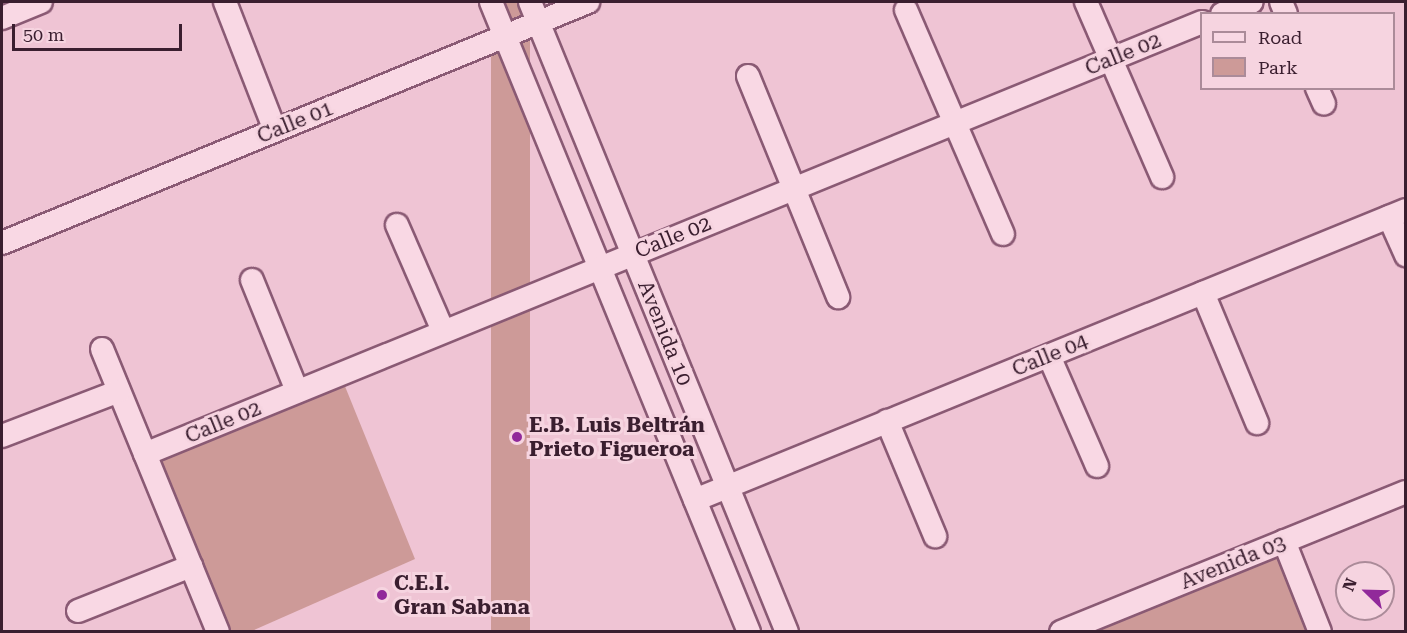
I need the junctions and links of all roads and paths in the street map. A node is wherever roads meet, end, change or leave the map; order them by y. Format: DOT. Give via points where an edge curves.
graph roads {
  1 [pos="41,2"];
  2 [pos="225,2"];
  3 [pos="491,2"];
  4 [pos="588,2"];
  5 [pos="1086,2"];
  6 [pos="1252,2"];
  7 [pos="906,10"];
  8 [pos="534,12"];
  9 [pos="1227,12"];
  10 [pos="2,18"];
  11 [pos="1200,23"];
  12 [pos="505,36"];
  13 [pos="1111,58"];
  14 [pos="748,76"];
  15 [pos="954,122"];
  16 [pos="275,130"];
  17 [pos="1162,177"];
  18 [pos="794,188"];
  19 [pos="1397,214"];
  20 [pos="397,225"];
  21 [pos="1003,234"];
  22 [pos="2,243"];
  23 [pos="633,254"];
  24 [pos="1406,255"];
  25 [pos="600,267"];
  26 [pos="252,280"];
  27 [pos="1203,293"];
  28 [pos="838,297"];
  29 [pos="443,331"];
  30 [pos="102,349"];
  31 [pos="1049,356"];
  32 [pos="119,391"];
  33 [pos="297,392"];
  34 [pos="887,422"];
  35 [pos="1257,423"];
  36 [pos="2,436"];
  37 [pos="145,454"];
  38 [pos="1097,466"];
  39 [pos="728,486"];
  40 [pos="1406,492"];
  41 [pos="694,500"];
  42 [pos="935,536"];
  43 [pos="1284,541"];
  44 [pos="191,566"];
  45 [pos="78,611"];
  46 [pos="218,632"];
  47 [pos="748,632"];
  48 [pos="787,632"];
  49 [pos="1061,632"];
  50 [pos="1320,632"];
  1 -- 10 [label="street"];
  2 -- 16 [label="street"];
  3 -- 12 [label="street, Avenida 10"];
  4 -- 8 [label="street, Calle 01"];
  5 -- 13 [label="street"];
  6 -- 9 [label="street"];
  7 -- 15 [label="street"];
  8 -- 12 [label="street, Calle 01"];
  8 -- 23 [label="street, Avenida 10"];
  11 -- 13 [label="street, Calle 02"];
  12 -- 16 [label="street, Calle 01"];
  12 -- 25 [label="street, Avenida 10"];
  13 -- 15 [label="street, Calle 02"];
  13 -- 17 [label="street"];
  14 -- 18 [label="street"];
  15 -- 18 [label="street, Calle 02"];
  15 -- 21 [label="street"];
  16 -- 22 [label="street, Calle 01"];
  18 -- 23 [label="street, Calle 02"];
  18 -- 28 [label="street"];
  19 -- 24 [label="street"];
  19 -- 27 [label="street, Calle 04"];
  20 -- 29 [label="street"];
  23 -- 25 [label="street, Calle 02"];
  23 -- 39 [label="street, Avenida 10"];
  25 -- 29 [label="street, Calle 02"];
  25 -- 41 [label="street, Avenida 10"];
  26 -- 33 [label="street"];
  27 -- 31 [label="street, Calle 04"];
  27 -- 35 [label="street"];
  29 -- 33 [label="street, Calle 02"];
  30 -- 32 [label="street"];
  31 -- 34 [label="street, Calle 04"];
  31 -- 38 [label="street"];
  32 -- 36 [label="street"];
  32 -- 37 [label="street"];
  33 -- 37 [label="street, Calle 02"];
  34 -- 39 [label="street, Calle 04"];
  34 -- 42 [label="street"];
  37 -- 44 [label="street"];
  39 -- 41 [label="street, Calle 04"];
  39 -- 48 [label="street, Avenida 10"];
  40 -- 43 [label="street, Avenida 03"];
  41 -- 47 [label="street, Avenida 10"];
  43 -- 49 [label="street, Avenida 03"];
  43 -- 50 [label="street"];
  44 -- 45 [label="street"];
  44 -- 46 [label="street"];
}
